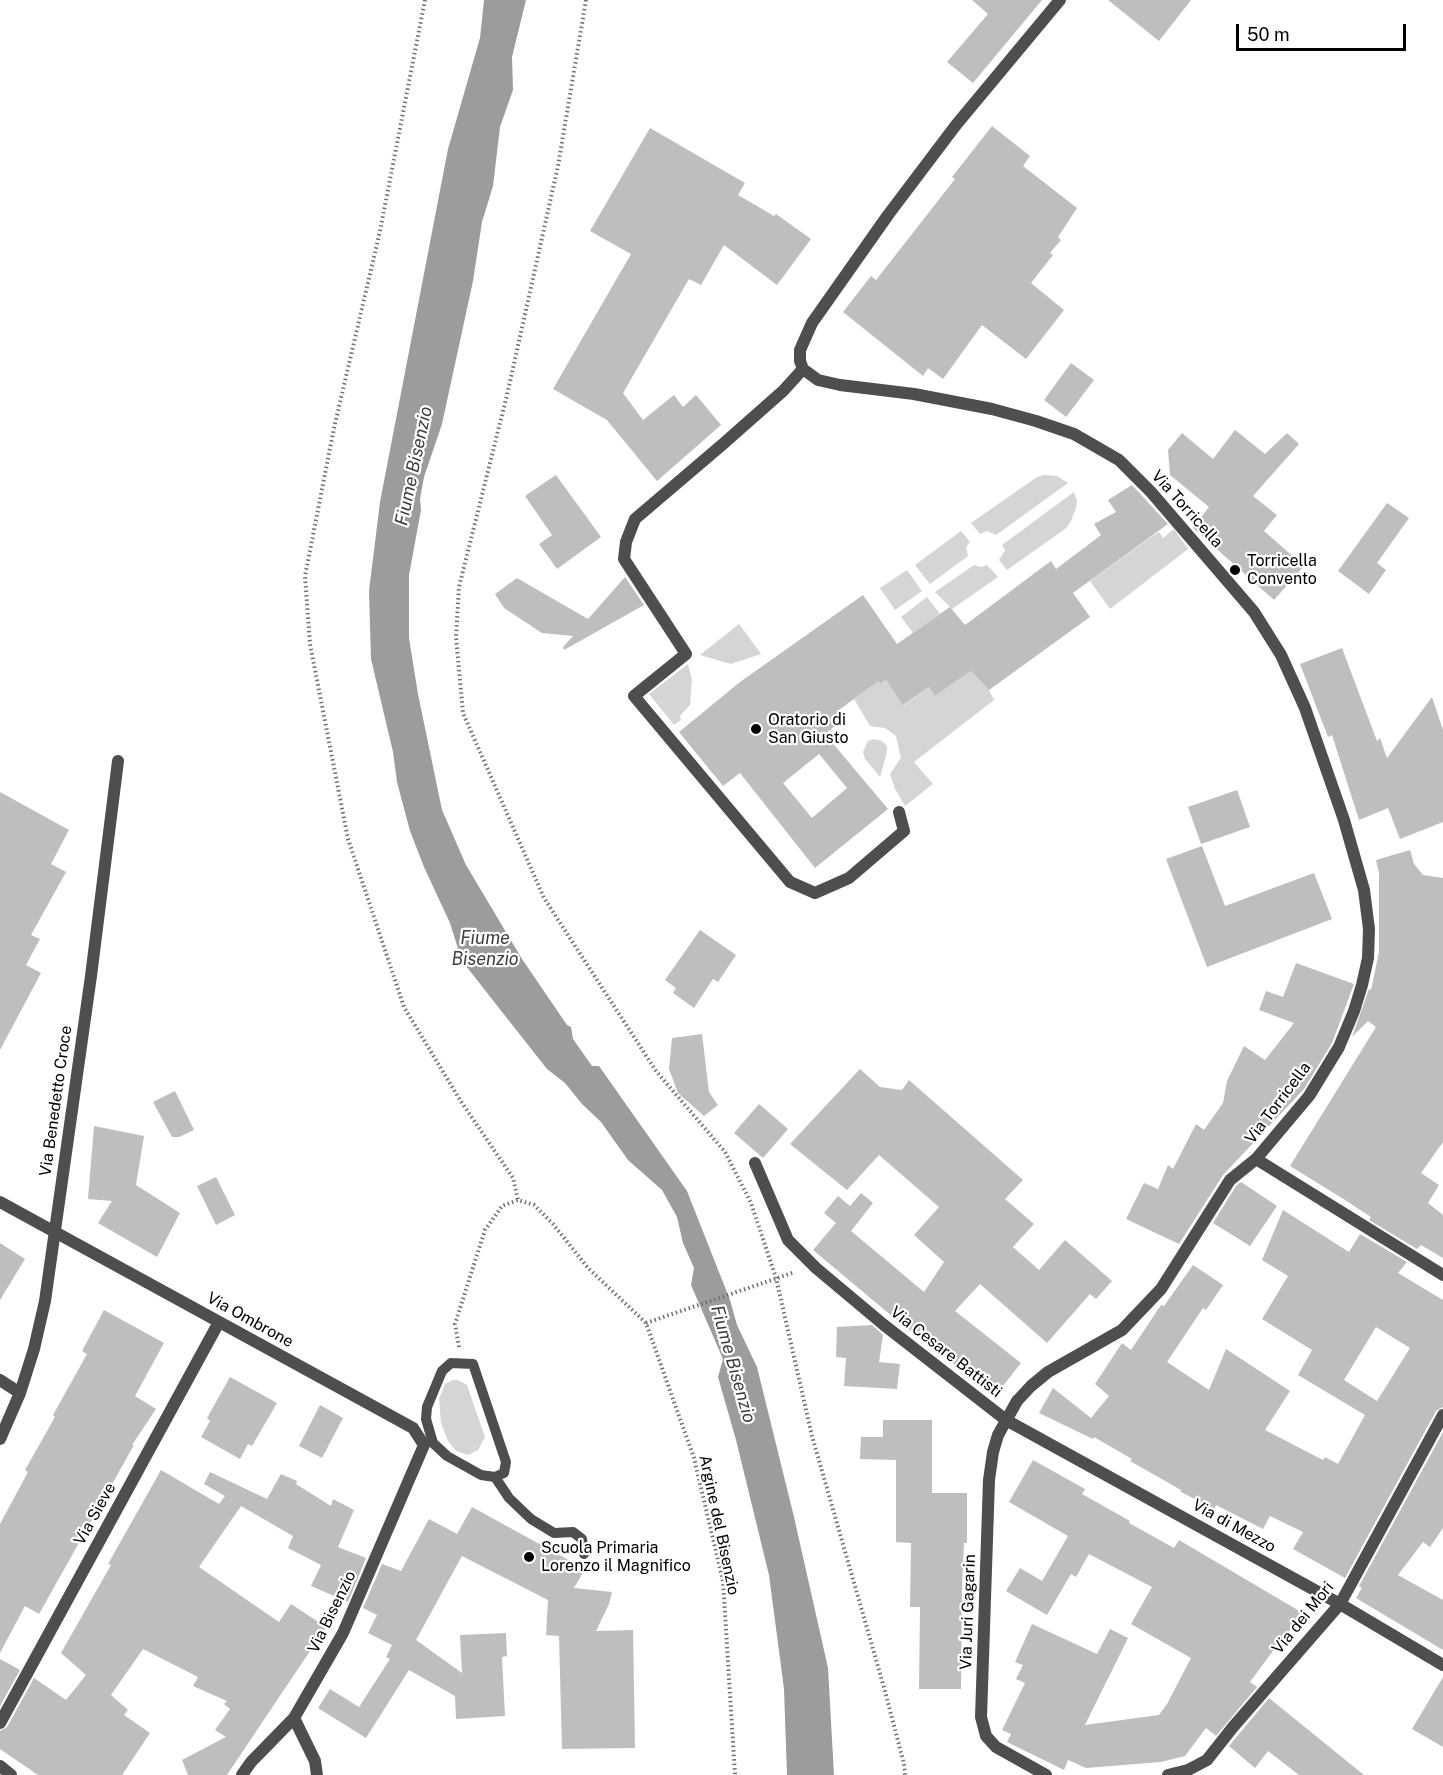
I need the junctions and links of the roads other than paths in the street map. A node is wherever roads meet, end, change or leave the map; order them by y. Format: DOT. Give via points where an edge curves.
graph roads {
  1 [pos="1060,0"];
  2 [pos="803,369"];
  3 [pos="118,761"];
  4 [pos="899,812"];
  5 [pos="1256,1159"];
  6 [pos="755,1163"];
  7 [pos="0,1202"];
  8 [pos="53,1232"];
  9 [pos="1443,1275"];
  10 [pos="219,1322"];
  11 [pos="0,1380"];
  12 [pos="20,1393"];
  13 [pos="1443,1415"];
  14 [pos="1006,1420"];
  15 [pos="0,1439"];
  16 [pos="428,1444"];
  17 [pos="495,1477"];
  18 [pos="584,1554"];
  19 [pos="1340,1604"];
  20 [pos="1443,1665"];
  21 [pos="294,1718"];
  22 [pos="0,1723"];
  23 [pos="0,1766"];
  24 [pos="11,1775"];
  25 [pos="242,1775"];
  26 [pos="317,1775"];
  27 [pos="1046,1775"];
  28 [pos="1168,1775"];
  1 -- 2 [label="street" via="957,125 812,322 800,350"];
  2 -- 4 [label="street" via="635,519 624,559 686,654 634,696 790,882 815,893 849,878 904,831"];
  2 -- 5 [label="street, Via Torricella" via="818,380 840,385 992,409 1074,434 1097,446 1119,460 1150,492 1254,612 1281,655 1309,719 1354,852 1364,890 1368,958 1357,1002 1338,1047 1309,1096"];
  3 -- 8 [label="street, Via Benedetto Croce"];
  5 -- 9 [label="street, Via Torricella"];
  5 -- 14 [label="street, Via Cesare Battisti" via="1230,1180 1161,1289 1122,1330 1048,1372 1017,1401"];
  6 -- 14 [label="street, Via Cesare Battisti" via="788,1240 816,1268"];
  7 -- 8 [label="street, Via Ombrone"];
  8 -- 10 [label="street, Via Ombrone"];
  8 -- 12 [label="street, Via Benedetto Croce" via="45,1301"];
  10 -- 16 [label="street, Via Ombrone" via="413,1428"];
  10 -- 22 [label="street, Via Sieve"];
  11 -- 12 [label="street"];
  12 -- 15 [label="street, Via Benedetto Croce"];
  13 -- 19 [label="street, Via dei Mori"];
  14 -- 19 [label="street, Via di Mezzo"];
  14 -- 27 [label="street, Via Juri Gagarin" via="993,1452 989,1480 981,1717 986,1736 996,1747"];
  16 -- 17 [label="lane" via="465,1467"];
  16 -- 17 [label="lane" via="427,1407 442,1371 451,1363 473,1364 506,1462 504,1473"];
  16 -- 21 [label="street, Via Bisenzio" via="349,1621"];
  17 -- 18 [label="lane" via="509,1498 531,1519 554,1533 573,1532 582,1539"];
  19 -- 20 [label="street, Via di Mezzo"];
  19 -- 28 [label="street, Via dei Mori" via="1207,1760"];
  21 -- 25 [label="street, Via Bisenzio"];
  21 -- 26 [label="street" via="315,1761"];
  23 -- 24 [label="street"];
}
